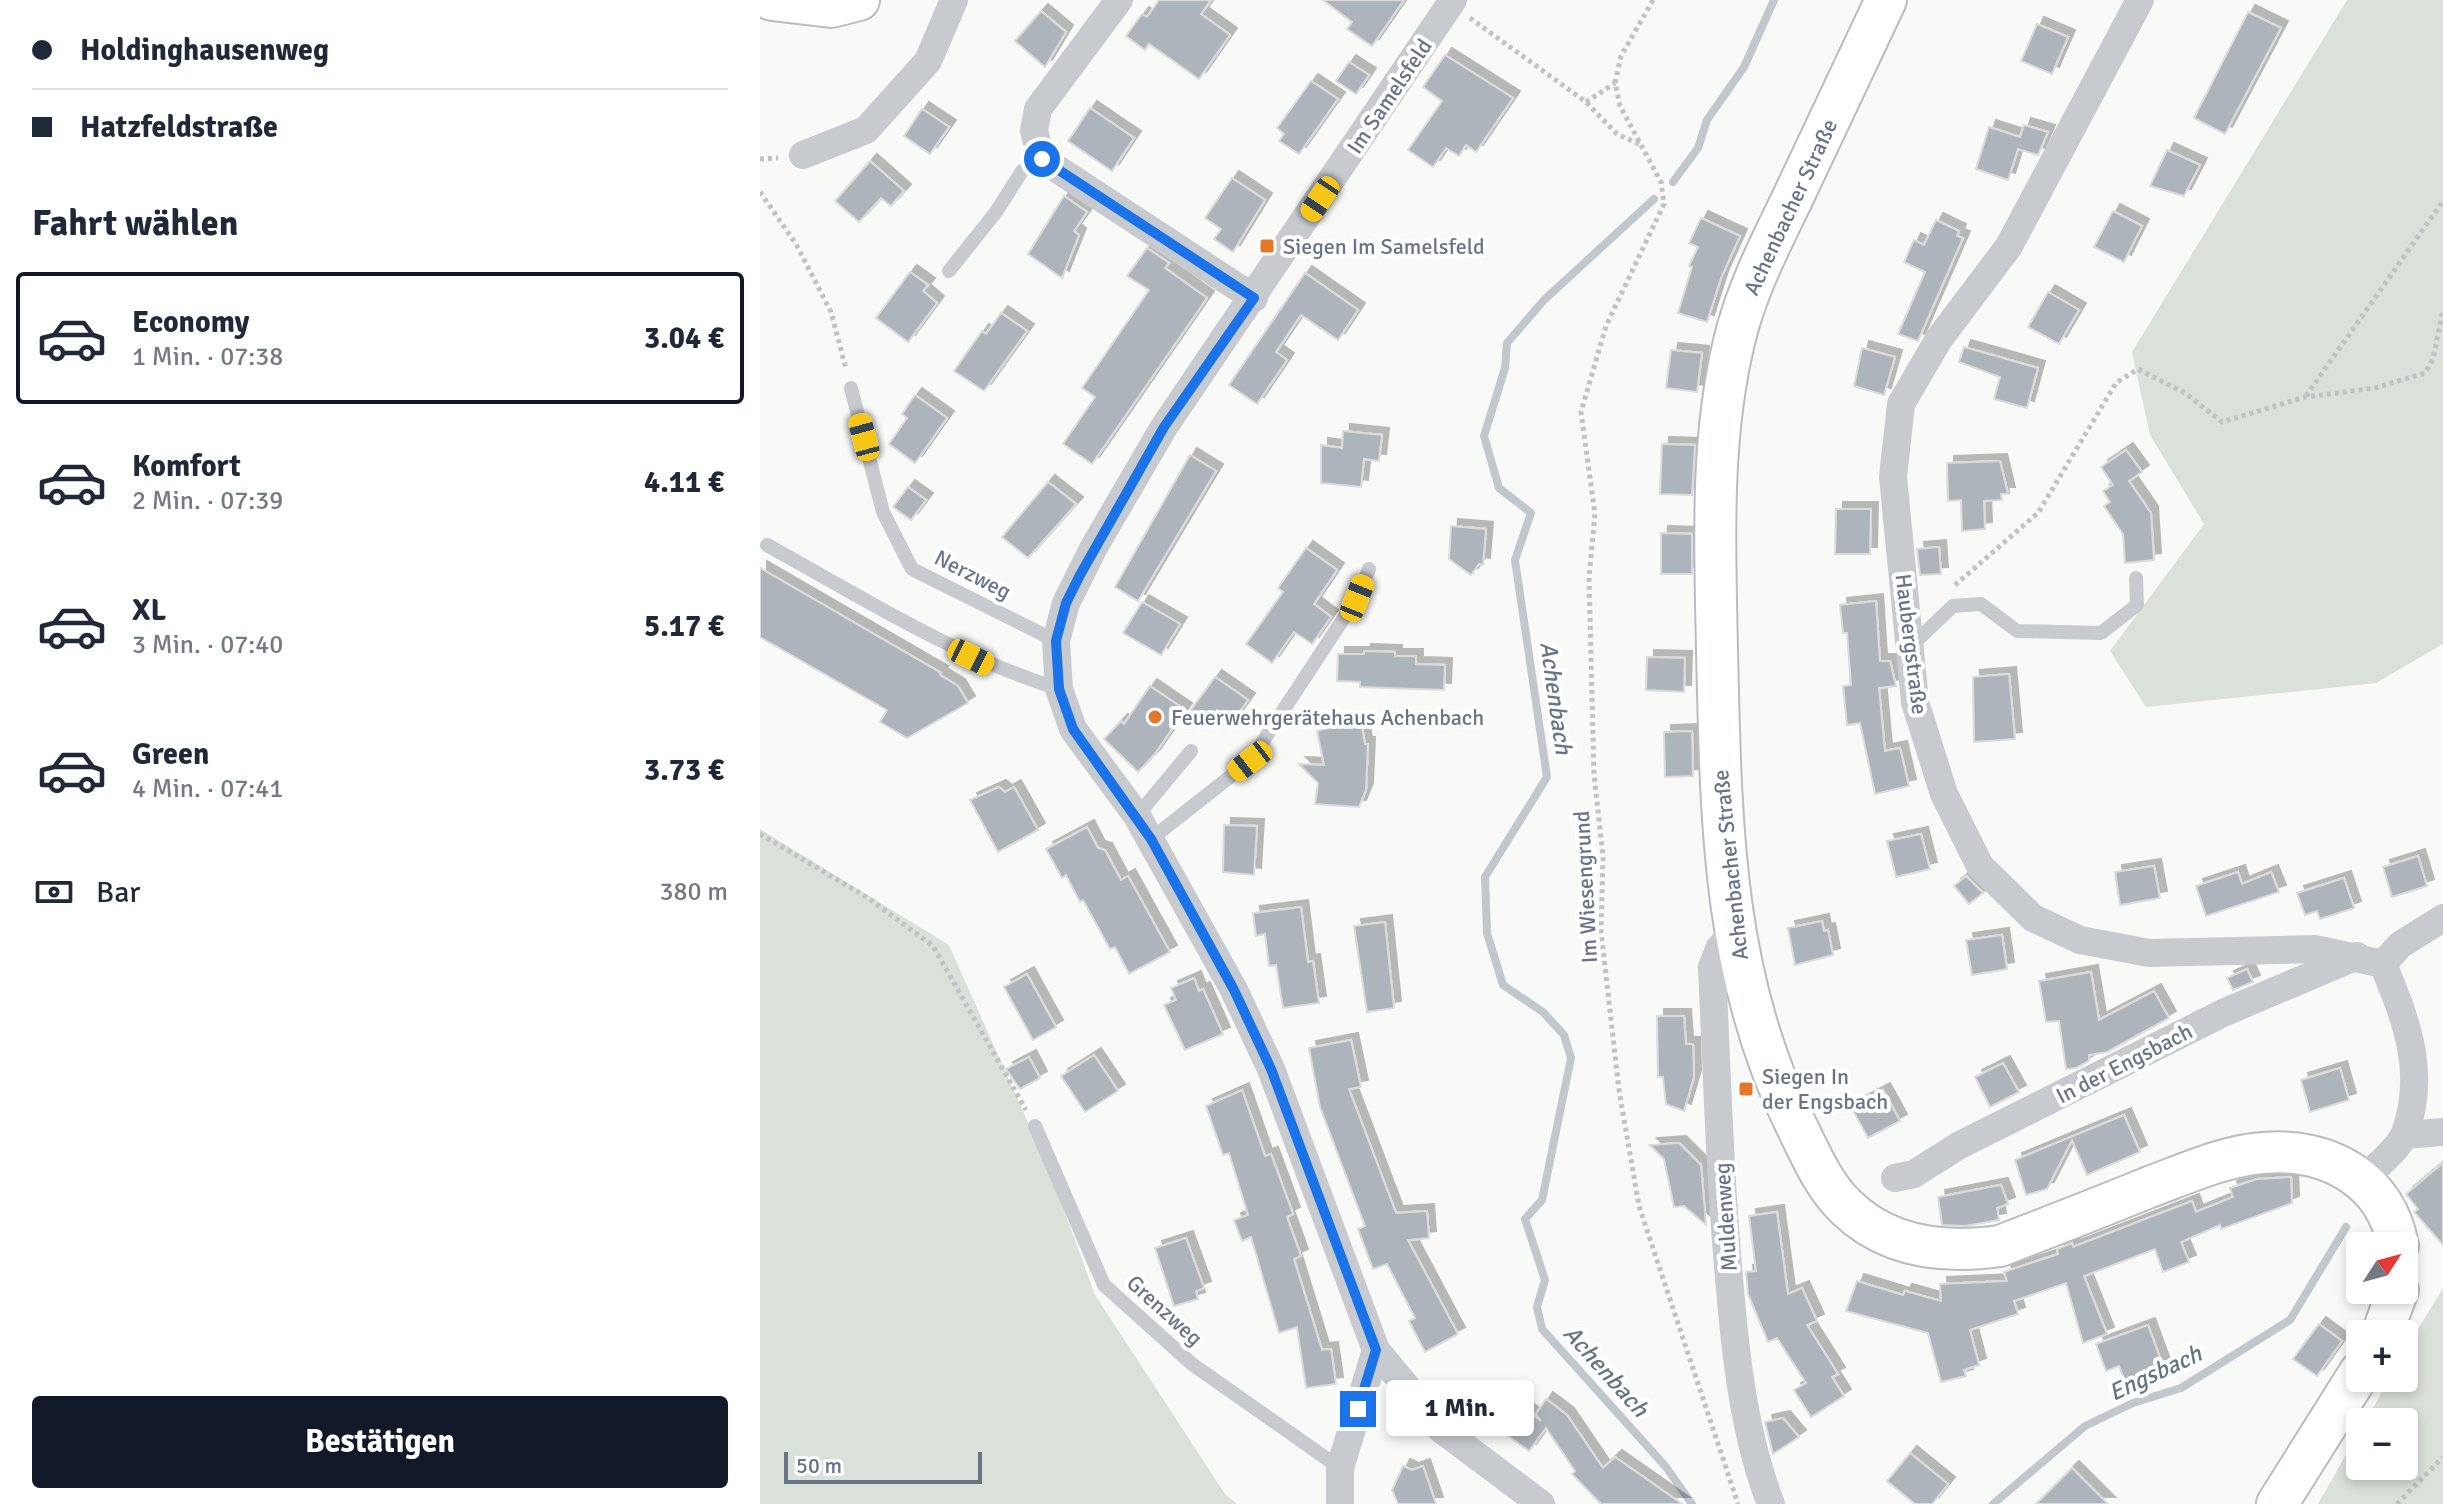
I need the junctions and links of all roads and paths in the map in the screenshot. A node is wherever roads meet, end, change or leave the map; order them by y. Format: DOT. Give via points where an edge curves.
graph roads {
  1 [pos="772,0"];
  2 [pos="859,0"];
  3 [pos="954,0"];
  4 [pos="1119,0"];
  5 [pos="1653,0"];
  6 [pos="1886,0"];
  7 [pos="2140,0"];
  8 [pos="1451,1"];
  9 [pos="1615,83"];
  10 [pos="1586,102"];
  11 [pos="1642,145"];
  12 [pos="803,155"];
  13 [pos="1042,159"];
  14 [pos="760,192"];
  15 [pos="2443,201"];
  16 [pos="949,271"];
  17 [pos="1254,298"];
  18 [pos="2443,310"];
  19 [pos="851,388"];
  20 [pos="2305,397"];
  21 [pos="767,545"];
  22 [pos="1369,569"];
  23 [pos="2136,578"];
  24 [pos="1953,606"];
  25 [pos="1056,641"];
  26 [pos="1910,647"];
  27 [pos="1059,689"];
  28 [pos="1191,751"];
  29 [pos="1144,828"];
  30 [pos="760,834"];
  31 [pos="2443,918"];
  32 [pos="1733,932"];
  33 [pos="2370,960"];
  34 [pos="1035,1126"];
  35 [pos="2443,1132"];
  36 [pos="2405,1135"];
  37 [pos="1895,1178"];
  38 [pos="2364,1179"];
  39 [pos="2394,1232"];
  40 [pos="1376,1350"];
  41 [pos="2347,1392"];
  42 [pos="2443,1457"];
  43 [pos="1340,1468"];
  44 [pos="1340,1504"];
  45 [pos="1541,1504"];
  46 [pos="1738,1504"];
  47 [pos="1771,1504"];
  48 [pos="2277,1504"];
  49 [pos="2397,1504"];
  1 -- 2 [label="main road" via="831,7"];
  3 -- 12 [label="street" via="928,61 866,130"];
  4 -- 13 [label="street" via="1038,109 1034,131"];
  5 -- 9 [label="path" via="1621,56"];
  6 -- 32 [label="main road, Achenbacher Straße" via="1752,284 1721,402 1715,565 1720,776"];
  7 -- 26 [label="street, Haubergstraße" via="2009,246 1939,339 1901,404 1893,477"];
  8 -- 10 [label="path"];
  8 -- 17 [label="street, Im Samelsfeld"];
  9 -- 10 [label="path"];
  9 -- 11 [label="path, Im Wiesengrund" via="1620,106"];
  10 -- 11 [label="path" via="1617,134"];
  11 -- 46 [label="path, Im Wiesengrund" via="1661,182 1664,204 1606,326 1581,412 1595,514 1589,577 1594,775 1603,856 1601,931 1639,1206"];
  13 -- 16 [label="lane" via="1022,171"];
  13 -- 17 [label="street"];
  14 -- 19 [label="path" via="796,244 831,312"];
  15 -- 20 [label="path"];
  17 -- 25 [label="street, Im Samelsfeld" via="1164,427 1101,534 1066,603"];
  18 -- 20 [label="path" via="2425,373 2375,388"];
  19 -- 25 [label="lane, Nerzweg" via="883,512 912,569"];
  20 -- 24 [label="path" via="2222,422 2185,393 2138,369 2116,383 2038,513 1954,586"];
  21 -- 27 [label="lane" via="943,643 999,670"];
  22 -- 29 [label="lane" via="1357,598 1250,761"];
  23 -- 24 [label="lane" via="2137,605 2101,633 2017,631 1981,604"];
  24 -- 26 [label="lane"];
  25 -- 27 [label="street, Im Samelsfeld"];
  26 -- 33 [label="street, Haubergstraße" via="1915,702 1944,794 1980,866 2033,918 2080,940 2149,953 2315,949"];
  27 -- 29 [label="street, Im Samelsfeld" via="1073,729"];
  28 -- 29 [label="lane"];
  29 -- 40 [label="street, Im Samelsfeld" via="1234,990 1271,1069"];
  30 -- 34 [label="path" via="868,898 933,946"];
  31 -- 33 [label="street, In der Engsbach"];
  32 -- 38 [label="main road, Achenbacher Straße" via="1743,983 1777,1088 1825,1183 1864,1222 1899,1240 1942,1250 2000,1246 2193,1171 2265,1152 2337,1163"];
  32 -- 47 [label="street, Muldenweg" via="1712,967 1723,1213 1743,1391"];
  33 -- 36 [label="street" via="2414,1043"];
  33 -- 37 [label="street, In der Engsbach" via="2223,1013 1958,1146 1914,1174"];
  34 -- 43 [label="lane, Grenzweg" via="1104,1285 1192,1364"];
  35 -- 36 [label="street"];
  36 -- 38 [label="street"];
  38 -- 39 [label="main road, Achenbacher Straße" via="2389,1213"];
  40 -- 43 [label="street"];
  40 -- 45 [label="street, Im Samelsfeld" via="1441,1429"];
  41 -- 48 [label="main road"];
  42 -- 49 [label="path"];
  43 -- 44 [label="street"];
}
